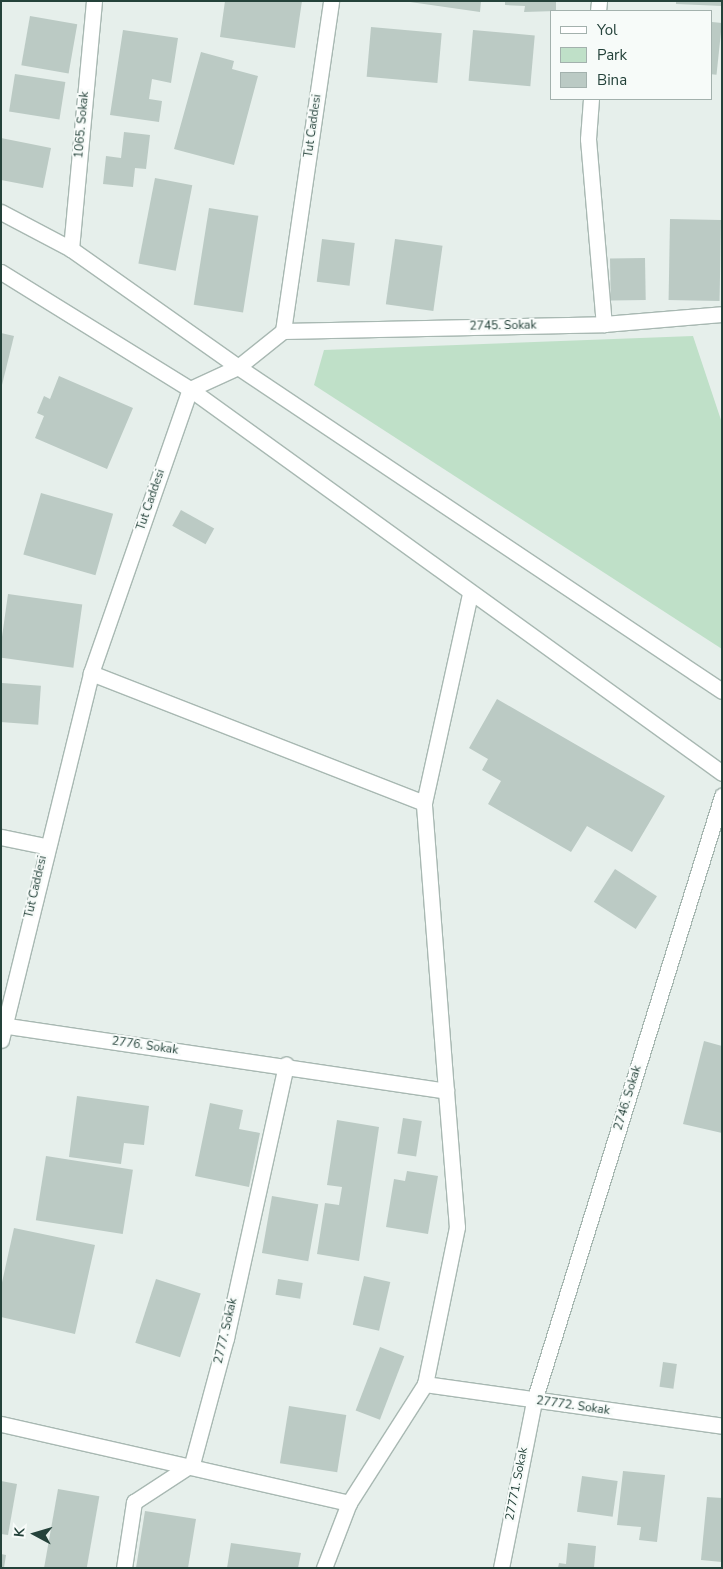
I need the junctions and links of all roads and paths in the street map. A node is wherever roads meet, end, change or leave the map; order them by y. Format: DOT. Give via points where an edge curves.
graph roads {
  1 [pos="94,1"];
  2 [pos="331,1"];
  3 [pos="591,100"];
  4 [pos="1,212"];
  5 [pos="71,249"];
  6 [pos="1,272"];
  7 [pos="722,314"];
  8 [pos="604,324"];
  9 [pos="284,331"];
  10 [pos="238,367"];
  11 [pos="190,390"];
  12 [pos="470,593"];
  13 [pos="91,672"];
  14 [pos="722,691"];
  15 [pos="722,773"];
  16 [pos="722,796"];
  17 [pos="424,803"];
  18 [pos="1,838"];
  19 [pos="45,846"];
  20 [pos="2,1030"];
  21 [pos="286,1065"];
  22 [pos="446,1091"];
  23 [pos="425,1384"];
  24 [pos="534,1401"];
  25 [pos="1,1424"];
  26 [pos="722,1426"];
  27 [pos="192,1464"];
  28 [pos="349,1503"];
  29 [pos="124,1568"];
  30 [pos="324,1568"];
  31 [pos="501,1568"];
  1 -- 5 [label="street, 1065. Sokak"];
  2 -- 9 [label="street, Tut Caddesi"];
  3 -- 8 [label="street" via="588,139"];
  4 -- 5 [label="street"];
  5 -- 10 [label="street"];
  6 -- 11 [label="street"];
  7 -- 8 [label="street, 2745. Sokak"];
  8 -- 9 [label="street, 2745. Sokak"];
  9 -- 10 [label="street"];
  10 -- 11 [label="street"];
  10 -- 14 [label="street"];
  11 -- 12 [label="street"];
  11 -- 13 [label="street, Tut Caddesi"];
  12 -- 15 [label="street"];
  12 -- 17 [label="street"];
  13 -- 17 [label="street"];
  13 -- 19 [label="street, Tut Caddesi"];
  16 -- 24 [label="street, 2746. Sokak"];
  17 -- 22 [label="street"];
  18 -- 19 [label="street"];
  19 -- 20 [label="street, Tut Caddesi"];
  20 -- 21 [label="street, 2776. Sokak"];
  21 -- 22 [label="street, 2776. Sokak"];
  21 -- 27 [label="street, 2777. Sokak" via="226,1338"];
  22 -- 23 [label="street" via="457,1228"];
  23 -- 24 [label="street, 27772. Sokak"];
  23 -- 28 [label="street"];
  24 -- 26 [label="street, 27772. Sokak"];
  24 -- 31 [label="street, 27771. Sokak"];
  25 -- 27 [label="street"];
  27 -- 28 [label="street"];
  27 -- 29 [label="street" via="134,1502"];
  28 -- 30 [label="street"];
}
